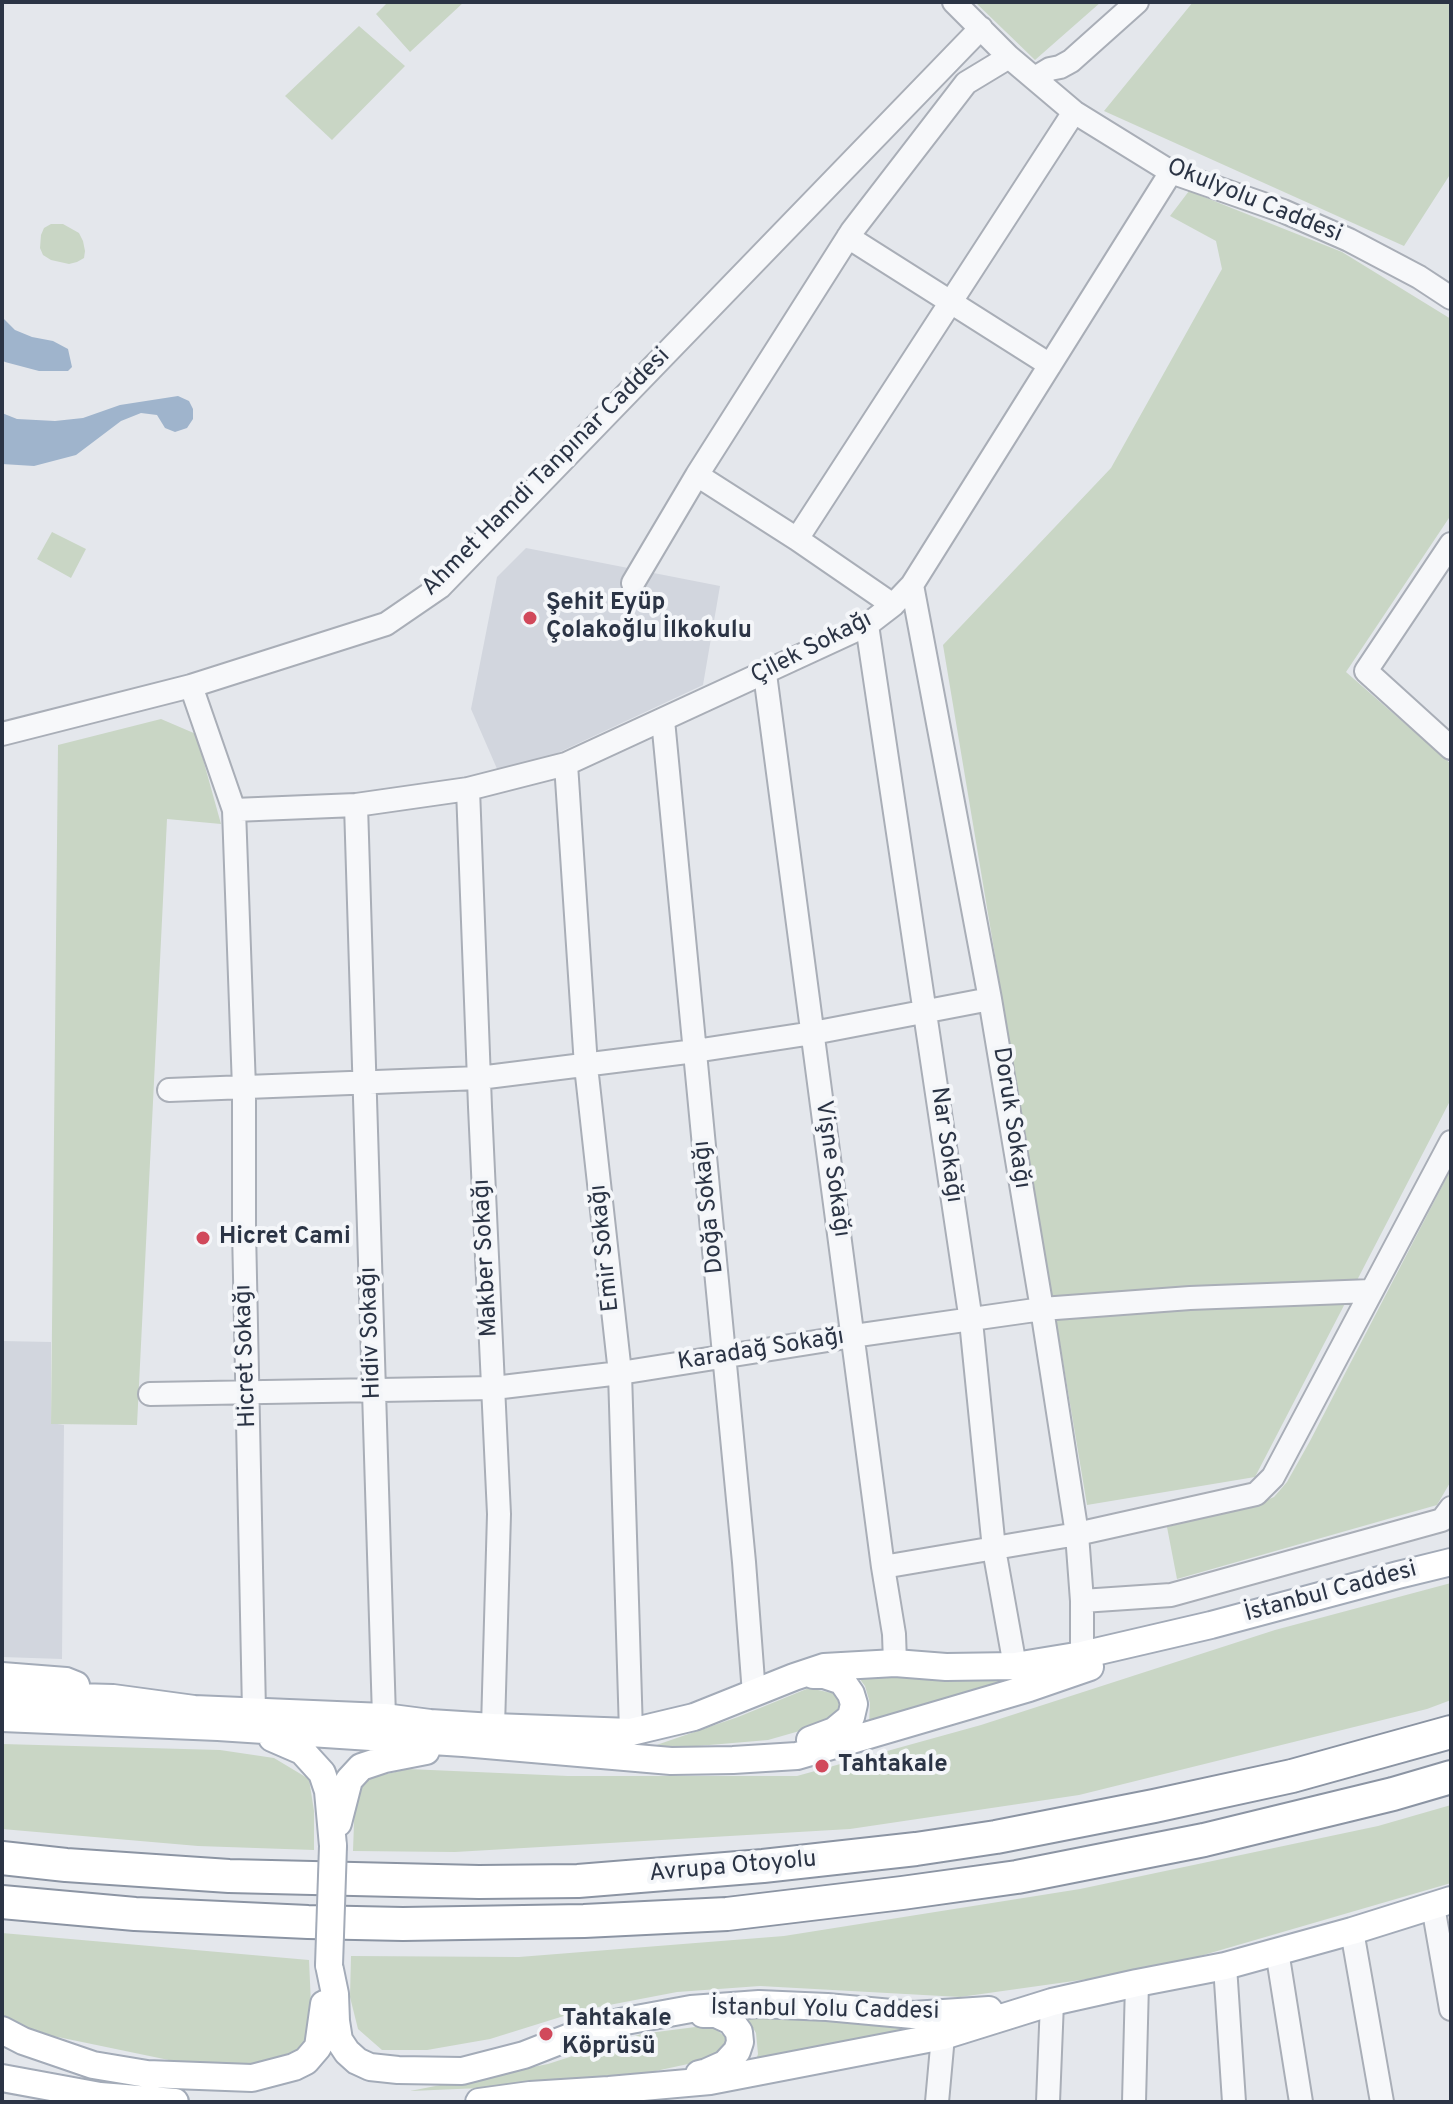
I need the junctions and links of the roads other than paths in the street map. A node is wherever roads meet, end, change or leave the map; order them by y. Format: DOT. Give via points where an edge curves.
graph roads {
  1 [pos="954,2"];
  2 [pos="1137,2"];
  3 [pos="981,28"];
  4 [pos="1009,57"];
  5 [pos="1035,78"];
  6 [pos="1074,112"];
  7 [pos="1171,172"];
  8 [pos="848,237"];
  9 [pos="1451,298"];
  10 [pos="950,302"];
  11 [pos="1050,365"];
  12 [pos="697,475"];
  13 [pos="797,539"];
  14 [pos="1451,544"];
  15 [pos="633,583"];
  16 [pos="912,585"];
  17 [pos="893,605"];
  18 [pos="867,625"];
  19 [pos="765,674"];
  20 [pos="191,686"];
  21 [pos="663,720"];
  22 [pos="2,734"];
  23 [pos="1451,748"];
  24 [pos="566,764"];
  25 [pos="468,789"];
  26 [pos="356,805"];
  27 [pos="234,810"];
  28 [pos="990,999"];
  29 [pos="925,1012"];
  30 [pos="813,1033"];
  31 [pos="695,1051"];
  32 [pos="586,1066"];
  33 [pos="479,1078"];
  34 [pos="364,1083"];
  35 [pos="244,1088"];
  36 [pos="169,1090"];
  37 [pos="1451,1142"];
  38 [pos="1371,1291"];
  39 [pos="1042,1309"];
  40 [pos="971,1321"];
  41 [pos="853,1336"];
  42 [pos="725,1356"];
  43 [pos="620,1373"];
  44 [pos="494,1388"];
  45 [pos="375,1391"];
  46 [pos="249,1393"];
  47 [pos="150,1394"];
  48 [pos="1451,1508"];
  49 [pos="1077,1534"];
  50 [pos="994,1549"];
  51 [pos="1451,1562"];
  52 [pos="883,1567"];
  53 [pos="1082,1601"];
  54 [pos="1211,1625"];
  55 [pos="1082,1655"];
  56 [pos="895,1663"];
  57 [pos="1015,1666"];
  58 [pos="2,1676"];
  59 [pos="794,1677"];
  60 [pos="754,1694"];
  61 [pos="2,1695"];
  62 [pos="113,1698"];
  63 [pos="254,1711"];
  64 [pos="384,1717"];
  65 [pos="2,1718"];
  66 [pos="218,1727"];
  67 [pos="493,1727"];
  68 [pos="631,1732"];
  69 [pos="1451,1732"];
  70 [pos="463,1743"];
  71 [pos="733,1760"];
  72 [pos="1451,1777"];
  73 [pos="333,1846"];
  74 [pos="2,1858"];
  75 [pos="2,1902"];
  76 [pos="1442,1903"];
  77 [pos="1352,1931"];
  78 [pos="1277,1951"];
  79 [pos="329,1965"];
  80 [pos="1225,1966"];
  81 [pos="1137,1983"];
  82 [pos="1052,2002"];
  83 [pos="1451,2009"];
  84 [pos="660,2015"];
  85 [pos="2,2030"];
  86 [pos="943,2036"];
  87 [pos="2,2079"];
  88 [pos="609,2090"];
  89 [pos="91,2102"];
  90 [pos="175,2102"];
  91 [pos="479,2102"];
  92 [pos="937,2102"];
  93 [pos="1048,2102"];
  94 [pos="1134,2102"];
  95 [pos="1234,2102"];
  96 [pos="1301,2102"];
  97 [pos="1382,2102"];
  1 -- 3 [label="street, Okulyolu Caddesi"];
  2 -- 5 [label="street" via="1071,61"];
  3 -- 4 [label="street, Okulyolu Caddesi"];
  3 -- 20 [label="street, Ahmet Hamdi Tanpınar Caddesi" via="440,587 386,624"];
  4 -- 5 [label="street, Okulyolu Caddesi"];
  4 -- 8 [label="street" via="966,83"];
  5 -- 6 [label="street, Okulyolu Caddesi"];
  6 -- 7 [label="street, Okulyolu Caddesi"];
  6 -- 10 [label="street"];
  7 -- 9 [label="street, Okulyolu Caddesi" via="1349,240"];
  7 -- 11 [label="street, Çilek Sokağı"];
  8 -- 10 [label="street"];
  8 -- 12 [label="street"];
  10 -- 11 [label="street"];
  10 -- 13 [label="street"];
  11 -- 16 [label="street, Çilek Sokağı"];
  12 -- 13 [label="street"];
  12 -- 15 [label="street"];
  13 -- 17 [label="street"];
  14 -- 23 [label="street" via="1366,671"];
  16 -- 17 [label="street, Çilek Sokağı"];
  16 -- 28 [label="street, Doruk Sokağı"];
  17 -- 18 [label="street, Çilek Sokağı"];
  18 -- 19 [label="street, Çilek Sokağı"];
  18 -- 29 [label="street, Nar Sokağı"];
  19 -- 21 [label="street, Çilek Sokağı"];
  19 -- 30 [label="street, Vişne Sokağı"];
  20 -- 22 [label="street, Ahmet Hamdi Tanpınar Caddesi"];
  20 -- 27 [label="street, Hicret Sokağı"];
  21 -- 24 [label="street, Çilek Sokağı"];
  21 -- 31 [label="street, Doğa Sokağı"];
  24 -- 25 [label="street, Çilek Sokağı"];
  24 -- 32 [label="street, Emir Sokağı"];
  25 -- 26 [label="street, Çilek Sokağı"];
  25 -- 33 [label="street, Makber Sokağı"];
  26 -- 27 [label="street, Çilek Sokağı"];
  26 -- 34 [label="street, Hidiv Sokağı"];
  27 -- 35 [label="street, Hicret Sokağı"];
  28 -- 29 [label="street"];
  28 -- 39 [label="street, Doruk Sokağı"];
  29 -- 30 [label="street"];
  29 -- 40 [label="street, Nar Sokağı"];
  30 -- 31 [label="street"];
  30 -- 41 [label="street, Vişne Sokağı"];
  31 -- 32 [label="street"];
  31 -- 42 [label="street, Doğa Sokağı"];
  32 -- 33 [label="street"];
  32 -- 43 [label="street, Emir Sokağı"];
  33 -- 34 [label="street"];
  33 -- 44 [label="street, Makber Sokağı"];
  34 -- 35 [label="street"];
  34 -- 45 [label="street, Hidiv Sokağı"];
  35 -- 36 [label="street"];
  35 -- 46 [label="street, Hicret Sokağı"];
  37 -- 38 [label="street"];
  38 -- 39 [label="street, Karadağ Sokağı"];
  38 -- 49 [label="street" via="1273,1477 1256,1494"];
  39 -- 40 [label="street, Karadağ Sokağı"];
  39 -- 49 [label="street, Doruk Sokağı"];
  40 -- 41 [label="street, Karadağ Sokağı"];
  40 -- 50 [label="street, Nar Sokağı"];
  41 -- 42 [label="street, Karadağ Sokağı"];
  41 -- 52 [label="street, Vişne Sokağı"];
  42 -- 43 [label="street, Karadağ Sokağı"];
  42 -- 60 [label="street, Doğa Sokağı"];
  43 -- 44 [label="street, Karadağ Sokağı"];
  43 -- 68 [label="street, Emir Sokağı"];
  44 -- 45 [label="street, Karadağ Sokağı"];
  44 -- 67 [label="street, Makber Sokağı" via="499,1514"];
  45 -- 46 [label="street, Karadağ Sokağı"];
  45 -- 64 [label="street, Hidiv Sokağı"];
  46 -- 47 [label="street, Karadağ Sokağı"];
  46 -- 63 [label="street, Hicret Sokağı"];
  48 -- 53 [label="street" via="1442,1520 1171,1595"];
  49 -- 50 [label="street"];
  49 -- 53 [label="street, Doruk Sokağı"];
  50 -- 52 [label="street"];
  50 -- 57 [label="street, Nar Sokağı"];
  51 -- 54 [label="main road, İstanbul Caddesi"];
  52 -- 56 [label="street, Vişne Sokağı"];
  53 -- 55 [label="street, Doruk Sokağı"];
  54 -- 55 [label="main road"];
  54 -- 71 [label="main road" via="1029,1688 797,1756"];
  55 -- 57 [label="main road"];
  56 -- 57 [label="main road"];
  56 -- 59 [label="main road" via="824,1667"];
  58 -- 62 [label="main road" via="66,1681"];
  59 -- 60 [label="main road"];
  59 -- 71 [label="main road" via="824,1675 842,1681 854,1704 851,1717 834,1731"];
  60 -- 68 [label="main road" via="694,1717"];
  61 -- 62 [label="main road"];
  62 -- 63 [label="main road"];
  63 -- 64 [label="main road"];
  64 -- 67 [label="main road"];
  65 -- 66 [label="main road"];
  66 -- 70 [label="main road"];
  66 -- 73 [label="main road" via="274,1739 313,1761 328,1791"];
  67 -- 68 [label="main road"];
  69 -- 74 [label="highway, Avrupa Otoyolu" via="1279,1779 1010,1834 720,1870 578,1881 464,1882 229,1876"];
  70 -- 71 [label="main road" via="671,1761"];
  70 -- 73 [label="main road" via="361,1767 349,1780"];
  72 -- 75 [label="highway, Avrupa Otoyolu" via="1204,1840 1017,1877 727,1914 371,1923 135,1914"];
  73 -- 79 [label="main road, bridge"];
  76 -- 77 [label="main road, İstanbul Yolu Caddesi"];
  76 -- 83 [label="street"];
  77 -- 78 [label="main road, İstanbul Yolu Caddesi"];
  77 -- 97 [label="street"];
  78 -- 80 [label="main road, İstanbul Yolu Caddesi"];
  78 -- 96 [label="street"];
  79 -- 84 [label="main road, İstanbul Yolu Caddesi" via="339,2040 357,2061 370,2067 462,2071 620,2022"];
  79 -- 85 [label="main road" via="318,2047 294,2067 252,2078 147,2074 93,2065"];
  80 -- 81 [label="main road, İstanbul Yolu Caddesi"];
  80 -- 95 [label="street"];
  81 -- 82 [label="main road, İstanbul Yolu Caddesi"];
  81 -- 94 [label="street"];
  82 -- 84 [label="main road, İstanbul Yolu Caddesi" via="913,2015 759,2004"];
  82 -- 86 [label="main road, İstanbul Yolu Caddesi"];
  82 -- 93 [label="street"];
  84 -- 88 [label="main road" via="716,2014 731,2021 739,2032 737,2051 707,2072"];
  86 -- 88 [label="main road, İstanbul Yolu Caddesi" via="710,2081"];
  86 -- 92 [label="street"];
  87 -- 89 [label="main road"];
  87 -- 90 [label="main road"];
  88 -- 91 [label="main road, İstanbul Yolu Caddesi"];
}
